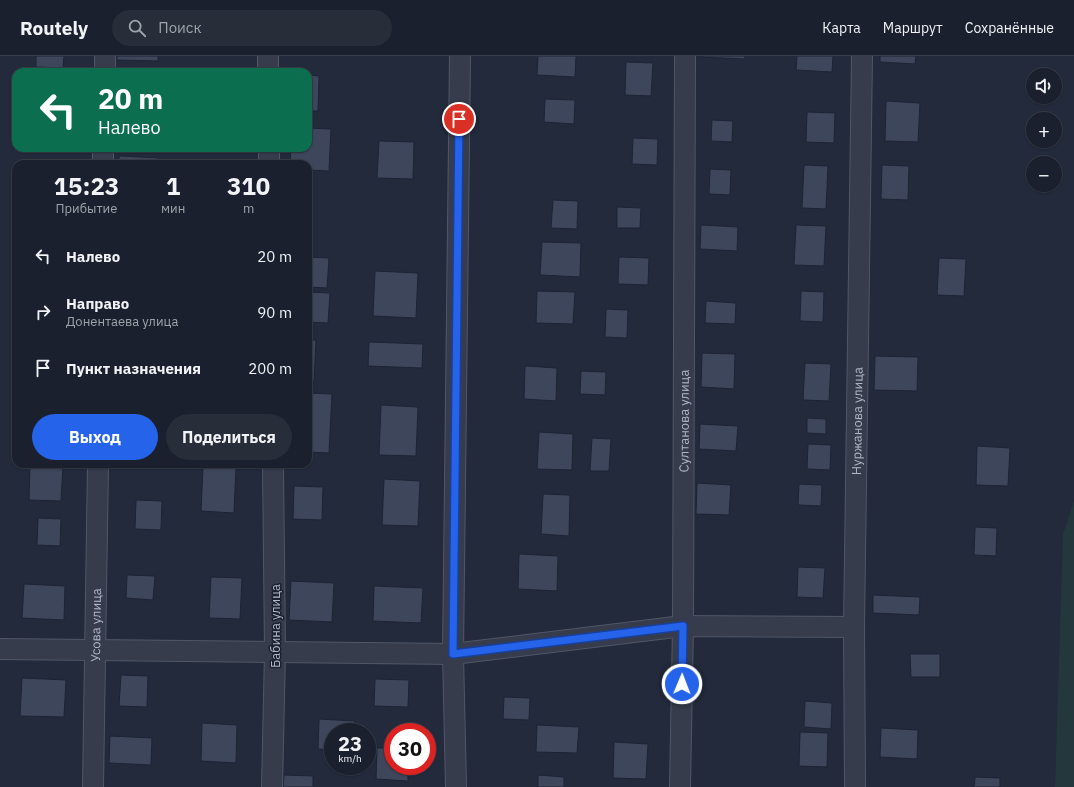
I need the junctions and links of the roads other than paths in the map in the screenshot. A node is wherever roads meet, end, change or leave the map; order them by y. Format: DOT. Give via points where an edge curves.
graph roads {
  1 [pos="105,56"];
  2 [pos="268,56"];
  3 [pos="460,56"];
  4 [pos="685,56"];
  5 [pos="862,56"];
  6 [pos="105,68"];
  7 [pos="268,68"];
  8 [pos="98,468"];
  9 [pos="273,468"];
  10 [pos="683,626"];
  11 [pos="854,627"];
  12 [pos="0,649"];
  13 [pos="94,650"];
  14 [pos="275,652"];
  15 [pos="453,654"];
  16 [pos="93,787"];
  17 [pos="272,787"];
  18 [pos="456,787"];
  19 [pos="680,787"];
  20 [pos="855,787"];
  1 -- 6 [label="street"];
  2 -- 7 [label="street"];
  3 -- 15 [label="street"];
  4 -- 10 [label="street, Султанова улица"];
  5 -- 11 [label="street, Нуржанова улица"];
  8 -- 13 [label="street, Усова улица"];
  9 -- 14 [label="street, Бабина улица"];
  10 -- 11 [label="street"];
  10 -- 15 [label="street"];
  10 -- 19 [label="street, Султанова улица"];
  11 -- 20 [label="street, Нуржанова улица"];
  12 -- 13 [label="street"];
  13 -- 14 [label="street"];
  13 -- 16 [label="street, Усова улица"];
  14 -- 15 [label="street"];
  14 -- 17 [label="street, Бабина улица"];
  15 -- 18 [label="street"];
}
